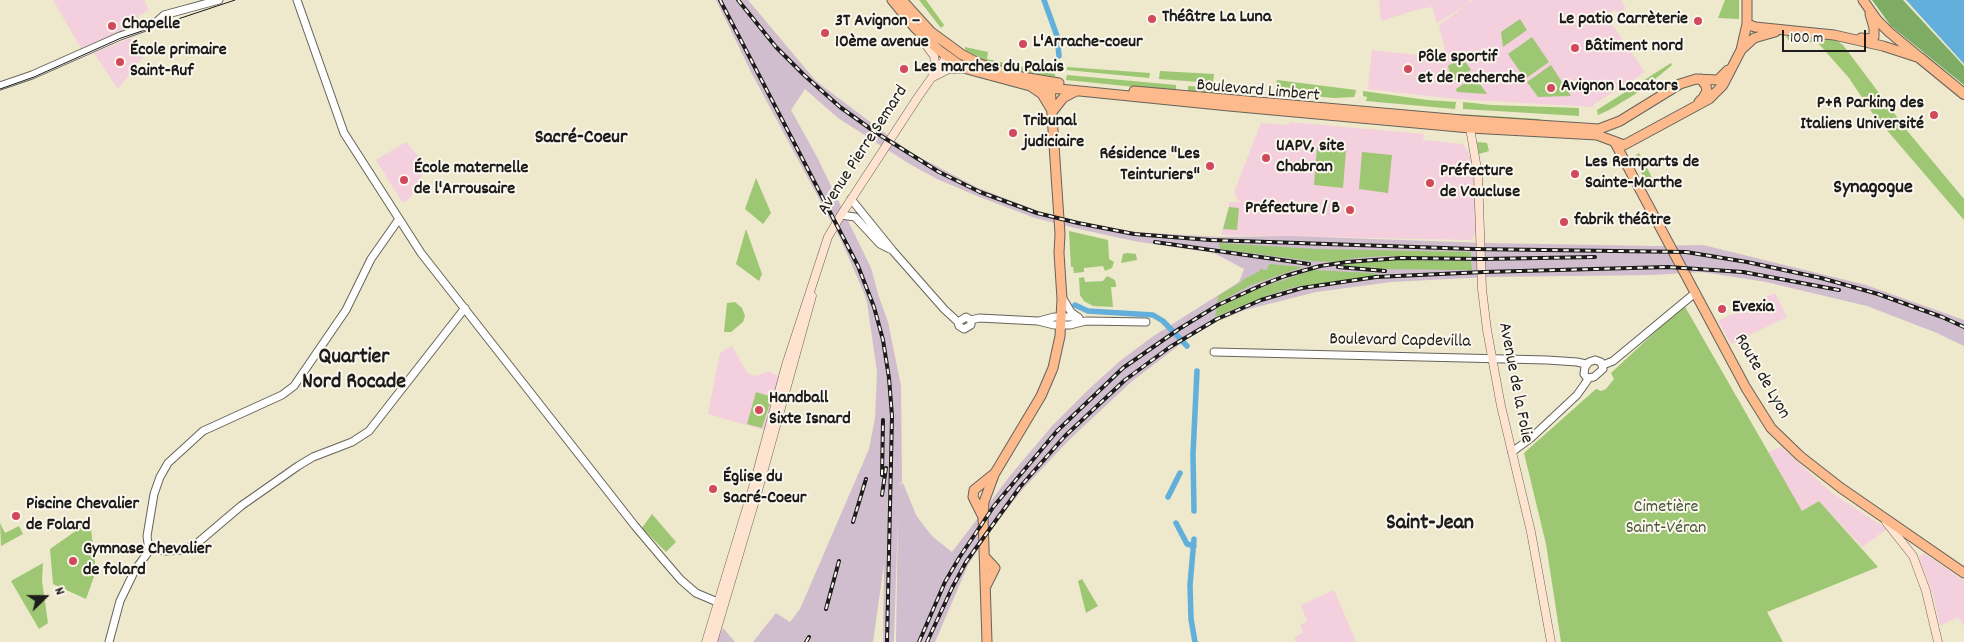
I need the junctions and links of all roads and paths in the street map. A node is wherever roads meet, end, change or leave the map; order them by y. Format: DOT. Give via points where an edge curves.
graph roads {
  1 [pos="219,0"];
  2 [pos="297,0"];
  3 [pos="892,0"];
  4 [pos="902,0"];
  5 [pos="1745,0"];
  6 [pos="1865,4"];
  7 [pos="1747,24"];
  8 [pos="915,28"];
  9 [pos="1782,30"];
  10 [pos="1844,37"];
  11 [pos="1741,50"];
  12 [pos="950,53"];
  13 [pos="1920,58"];
  14 [pos="967,68"];
  15 [pos="931,78"];
  16 [pos="1703,82"];
  17 [pos="1049,85"];
  18 [pos="0,86"];
  19 [pos="1030,86"];
  20 [pos="1076,88"];
  21 [pos="1964,94"];
  22 [pos="1693,106"];
  23 [pos="1288,108"];
  24 [pos="1052,112"];
  25 [pos="1462,120"];
  26 [pos="1620,121"];
  27 [pos="1481,122"];
  28 [pos="1470,128"];
  29 [pos="1599,129"];
  30 [pos="1610,140"];
  31 [pos="1630,143"];
  32 [pos="1636,183"];
  33 [pos="850,201"];
  34 [pos="841,215"];
  35 [pos="855,217"];
  36 [pos="399,219"];
  37 [pos="893,250"];
  38 [pos="1695,293"];
  39 [pos="1062,296"];
  40 [pos="465,308"];
  41 [pos="1078,317"];
  42 [pos="1038,321"];
  43 [pos="1062,321"];
  44 [pos="1086,321"];
  45 [pos="1146,322"];
  46 [pos="1048,324"];
  47 [pos="1059,344"];
  48 [pos="1214,352"];
  49 [pos="1493,359"];
  50 [pos="1586,364"];
  51 [pos="1603,365"];
  52 [pos="1589,378"];
  53 [pos="1512,452"];
  54 [pos="985,488"];
  55 [pos="980,502"];
  56 [pos="1878,513"];
  57 [pos="1919,542"];
  58 [pos="149,544"];
  59 [pos="1913,556"];
  60 [pos="1964,573"];
  61 [pos="721,604"];
  62 [pos="110,642"];
  63 [pos="706,642"];
  64 [pos="713,642"];
  65 [pos="987,642"];
  66 [pos="1551,642"];
  67 [pos="1938,642"];
  1 -- 18 [label="street" via="160,18 154,24"];
  2 -- 36 [label="street" via="344,132"];
  3 -- 8 [label="main road"];
  4 -- 12 [label="main road"];
  5 -- 7 [label="main road"];
  5 -- 16 [label="main road" via="1742,31 1733,61 1720,79"];
  6 -- 10 [label="main road" via="1874,37"];
  6 -- 13 [label="main road" via="1889,32"];
  7 -- 9 [label="main road"];
  7 -- 11 [label="main road"];
  8 -- 12 [label="main road"];
  8 -- 15 [label="main road" via="934,56"];
  9 -- 10 [label="main road"];
  9 -- 11 [label="main road" via="1759,36"];
  10 -- 13 [label="main road"];
  11 -- 22 [label="main road" via="1723,85 1709,99"];
  12 -- 14 [label="main road"];
  12 -- 15 [label="main road, Avenue Pierre Semard"];
  12 -- 17 [label="main road"];
  13 -- 21 [label="highway"];
  14 -- 15 [label="main road" via="952,68"];
  14 -- 19 [label="main road"];
  15 -- 33 [label="main road, Avenue Pierre Semard"];
  16 -- 22 [label="main road" via="1707,91 1705,96"];
  16 -- 26 [label="main road" via="1680,84"];
  17 -- 19 [label="main road"];
  17 -- 20 [label="main road, Boulevard Limbert"];
  17 -- 24 [label="main road"];
  19 -- 24 [label="main road" via="1046,97"];
  20 -- 23 [label="main road, Boulevard Limbert"];
  20 -- 24 [label="main road"];
  22 -- 31 [label="main road"];
  23 -- 25 [label="main road, Boulevard Limbert"];
  23 -- 28 [label="main road, Boulevard Limbert"];
  24 -- 39 [label="main road"];
  25 -- 27 [label="main road, Boulevard Limbert"];
  25 -- 28 [label="main road"];
  26 -- 29 [label="main road"];
  26 -- 30 [label="main road"];
  27 -- 28 [label="main road"];
  27 -- 29 [label="main road, Boulevard Limbert"];
  28 -- 30 [label="main road, Boulevard Limbert" via="1581,134"];
  28 -- 49 [label="main road, Avenue de la Folie" via="1478,175 1482,289"];
  29 -- 30 [label="main road, Route de Lyon" via="1609,133"];
  30 -- 31 [label="main road, Boulevard Limbert" via="1624,145"];
  30 -- 32 [label="main road, Route de Lyon"];
  31 -- 32 [label="main road, Route de Lyon" via="1628,153"];
  32 -- 38 [label="main road, Route de Lyon"];
  33 -- 34 [label="main road, Avenue Pierre Semard"];
  33 -- 35 [label="street"];
  33 -- 37 [label="street"];
  34 -- 35 [label="street"];
  34 -- 61 [label="main road, Avenue Pierre Semard" via="828,237 776,428"];
  35 -- 37 [label="street" via="880,244"];
  36 -- 40 [label="street" via="421,253"];
  36 -- 58 [label="street" via="371,259 346,310 294,386 203,431 168,463 154,494 146,536"];
  37 -- 42 [label="street" via="964,329 971,325 971,320 979,318"];
  38 -- 51 [label="street" via="1613,361"];
  38 -- 56 [label="main road, Route de Lyon" via="1771,428 1815,468"];
  39 -- 41 [label="street" via="1071,312"];
  39 -- 43 [label="main road"];
  40 -- 58 [label="street" via="369,431 298,466 241,506 194,545 166,551"];
  40 -- 61 [label="street" via="681,580 696,593"];
  41 -- 43 [label="street"];
  41 -- 44 [label="street"];
  42 -- 43 [label="street"];
  42 -- 46 [label="street"];
  43 -- 44 [label="street"];
  43 -- 46 [label="street"];
  43 -- 47 [label="main road"];
  44 -- 45 [label="street"];
  46 -- 47 [label="street" via="1056,333"];
  47 -- 54 [label="main road" via="1041,396"];
  48 -- 49 [label="street, Boulevard Capdevilla"];
  49 -- 50 [label="street, Boulevard Capdevilla"];
  49 -- 53 [label="main road, Avenue de la Folie"];
  50 -- 51 [label="street" via="1595,360"];
  50 -- 52 [label="street" via="1584,374"];
  51 -- 52 [label="street" via="1594,377"];
  52 -- 53 [label="street" via="1578,395"];
  53 -- 66 [label="main road, Avenue de la Folie" via="1531,532"];
  54 -- 55 [label="main road"];
  54 -- 55 [label="main road" via="976,487 974,490 973,497"];
  55 -- 65 [label="main road" via="987,566"];
  56 -- 57 [label="main road, Route de Lyon"];
  56 -- 59 [label="main road"];
  57 -- 59 [label="main road"];
  57 -- 60 [label="main road, Route de Lyon"];
  58 -- 62 [label="street" via="148,553 135,570 120,601"];
  59 -- 67 [label="main road" via="1926,591"];
  61 -- 63 [label="main road, Avenue Pierre Semard"];
  61 -- 64 [label="main road, Avenue Pierre Semard"];
}
